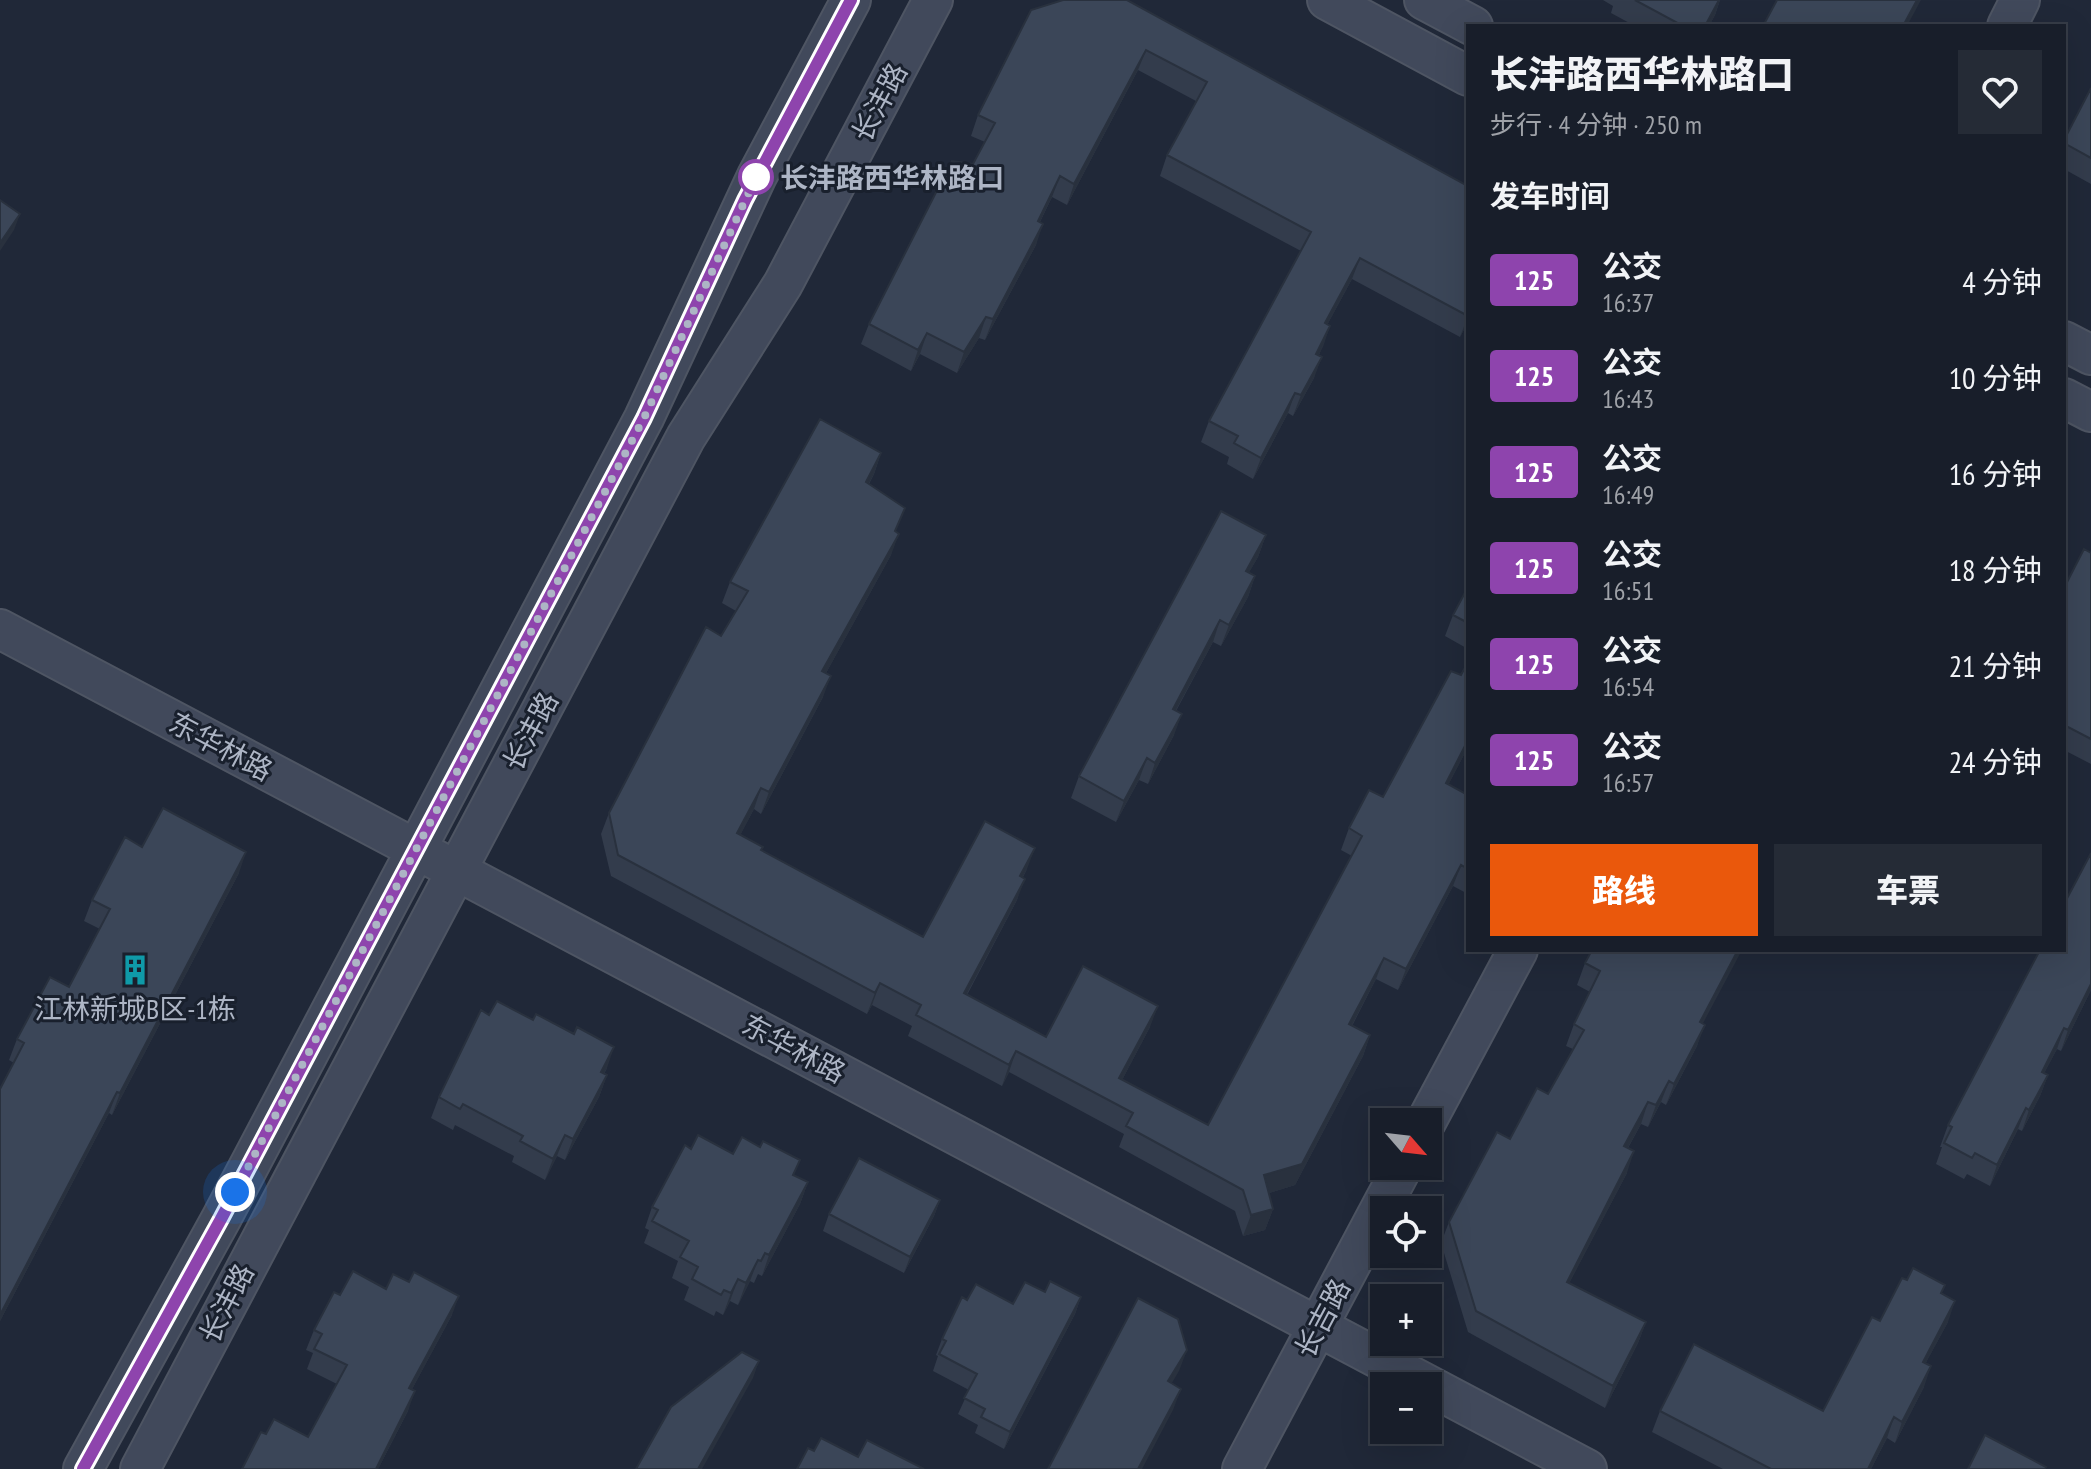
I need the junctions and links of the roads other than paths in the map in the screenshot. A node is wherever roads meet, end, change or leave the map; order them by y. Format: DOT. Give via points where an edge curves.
graph roads {
  1 [pos="851,0"];
  2 [pos="933,0"];
  3 [pos="1327,0"];
  4 [pos="1424,0"];
  5 [pos="2020,0"];
  6 [pos="1469,24"];
  7 [pos="2008,24"];
  8 [pos="1466,75"];
  9 [pos="2066,342"];
  10 [pos="2091,355"];
  11 [pos="2066,399"];
  12 [pos="2091,412"];
  13 [pos="0,629"];
  14 [pos="416,849"];
  15 [pos="455,870"];
  16 [pos="1517,952"];
  17 [pos="1433,1108"];
  18 [pos="1396,1180"];
  19 [pos="1319,1325"];
  20 [pos="83,1469"];
  21 [pos="140,1469"];
  22 [pos="1242,1469"];
  23 [pos="1587,1469"];
  1 -- 14 [label="street, 长沣路" via="729,233 644,418"];
  2 -- 15 [label="street, 长沣路" via="783,284 686,437"];
  3 -- 8 [label="street"];
  4 -- 6 [label="street"];
  5 -- 7 [label="street"];
  9 -- 10 [label="street"];
  11 -- 12 [label="street"];
  13 -- 14 [label="street, 东华林路"];
  14 -- 15 [label="street, 东华林路"];
  14 -- 20 [label="street, 长沣路"];
  15 -- 19 [label="street, 东华林路"];
  15 -- 21 [label="street, 长沣路"];
  16 -- 17 [label="street"];
  18 -- 19 [label="street, 长吉路"];
  19 -- 22 [label="street, 长吉路"];
  19 -- 23 [label="street, 东华林路"];
}
